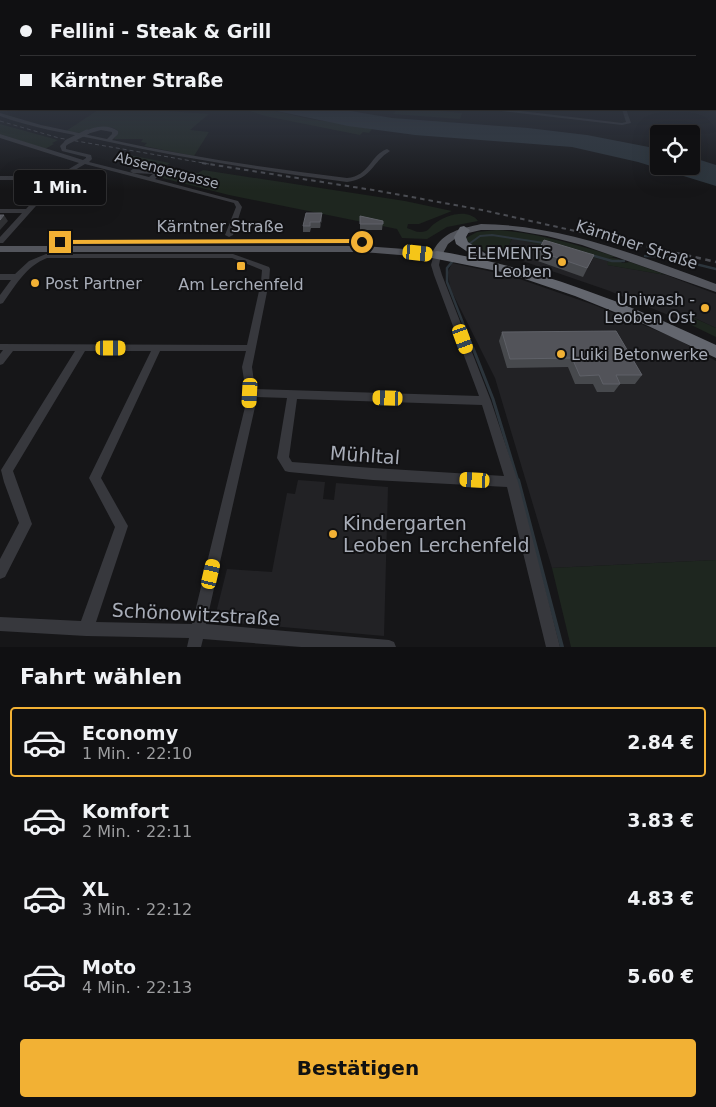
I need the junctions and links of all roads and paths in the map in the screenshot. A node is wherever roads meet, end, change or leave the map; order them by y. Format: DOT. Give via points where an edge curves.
graph roads {
  1 [pos="56,129"];
  2 [pos="95,129"];
  3 [pos="112,129"];
  4 [pos="0,136"];
  5 [pos="108,140"];
  6 [pos="387,152"];
  7 [pos="84,163"];
  8 [pos="0,178"];
  9 [pos="58,178"];
  10 [pos="28,210"];
  11 [pos="0,211"];
  12 [pos="464,230"];
  13 [pos="229,235"];
  14 [pos="0,242"];
  15 [pos="0,249"];
  16 [pos="439,251"];
  17 [pos="480,254"];
  18 [pos="18,277"];
  19 [pos="0,278"];
  20 [pos="716,288"];
  21 [pos="0,301"];
  22 [pos="716,342"];
  23 [pos="5,348"];
  24 [pos="82,348"];
  25 [pos="157,348"];
  26 [pos="250,348"];
  27 [pos="716,352"];
  28 [pos="0,361"];
  29 [pos="250,393"];
  30 [pos="292,396"];
  31 [pos="486,401"];
  32 [pos="512,482"];
  33 [pos="0,572"];
  34 [pos="0,624"];
  35 [pos="86,628"];
  36 [pos="198,631"];
  37 [pos="194,647"];
  38 [pos="389,647"];
  39 [pos="554,647"];
  1 -- 5 [label="street"];
  2 -- 7 [label="street, bridge" via="63,146 64,150 88,156"];
  3 -- 5 [label="street, bridge" via="115,134"];
  4 -- 7 [label="street, Absengergasse"];
  5 -- 6 [label="street" via="347,180 364,176 382,153"];
  7 -- 9 [label="street"];
  7 -- 13 [label="street, Absengergasse" via="236,202 239,207"];
  8 -- 9 [label="street"];
  9 -- 10 [label="street"];
  10 -- 11 [label="street"];
  10 -- 14 [label="street"];
  12 -- 16 [label="main road" via="448,238"];
  12 -- 17 [label="highway" via="460,237 462,244"];
  12 -- 20 [label="main road, Kärntner Straße" via="487,226 522,229 590,244"];
  14 -- 16 [label="main road, Kärntner Straße" via="342,241 402,243"];
  15 -- 16 [label="main road, Kärntner Straße"];
  16 -- 17 [label="highway"];
  16 -- 27 [label="highway" via="589,295"];
  16 -- 31 [label="street" via="435,265 438,275"];
  17 -- 22 [label="highway" via="594,289"];
  18 -- 19 [label="street"];
  18 -- 21 [label="street"];
  18 -- 26 [label="street" via="34,261 46,256 233,256 266,270"];
  23 -- 24 [label="street"];
  23 -- 28 [label="street"];
  24 -- 25 [label="street"];
  24 -- 33 [label="street" via="7,470 26,524"];
  25 -- 26 [label="street"];
  25 -- 35 [label="street" via="95,478 122,526"];
  26 -- 29 [label="street" via="247,367"];
  29 -- 30 [label="street"];
  29 -- 36 [label="street" via="250,407"];
  30 -- 31 [label="street"];
  30 -- 32 [label="street, Mühltal" via="283,458 289,467"];
  31 -- 32 [label="street"];
  32 -- 39 [label="street"];
  34 -- 35 [label="street, Schönowitzstraße"];
  35 -- 36 [label="street, Schönowitzstraße"];
  36 -- 37 [label="street"];
  36 -- 38 [label="street, Schönowitzstraße"];
}
